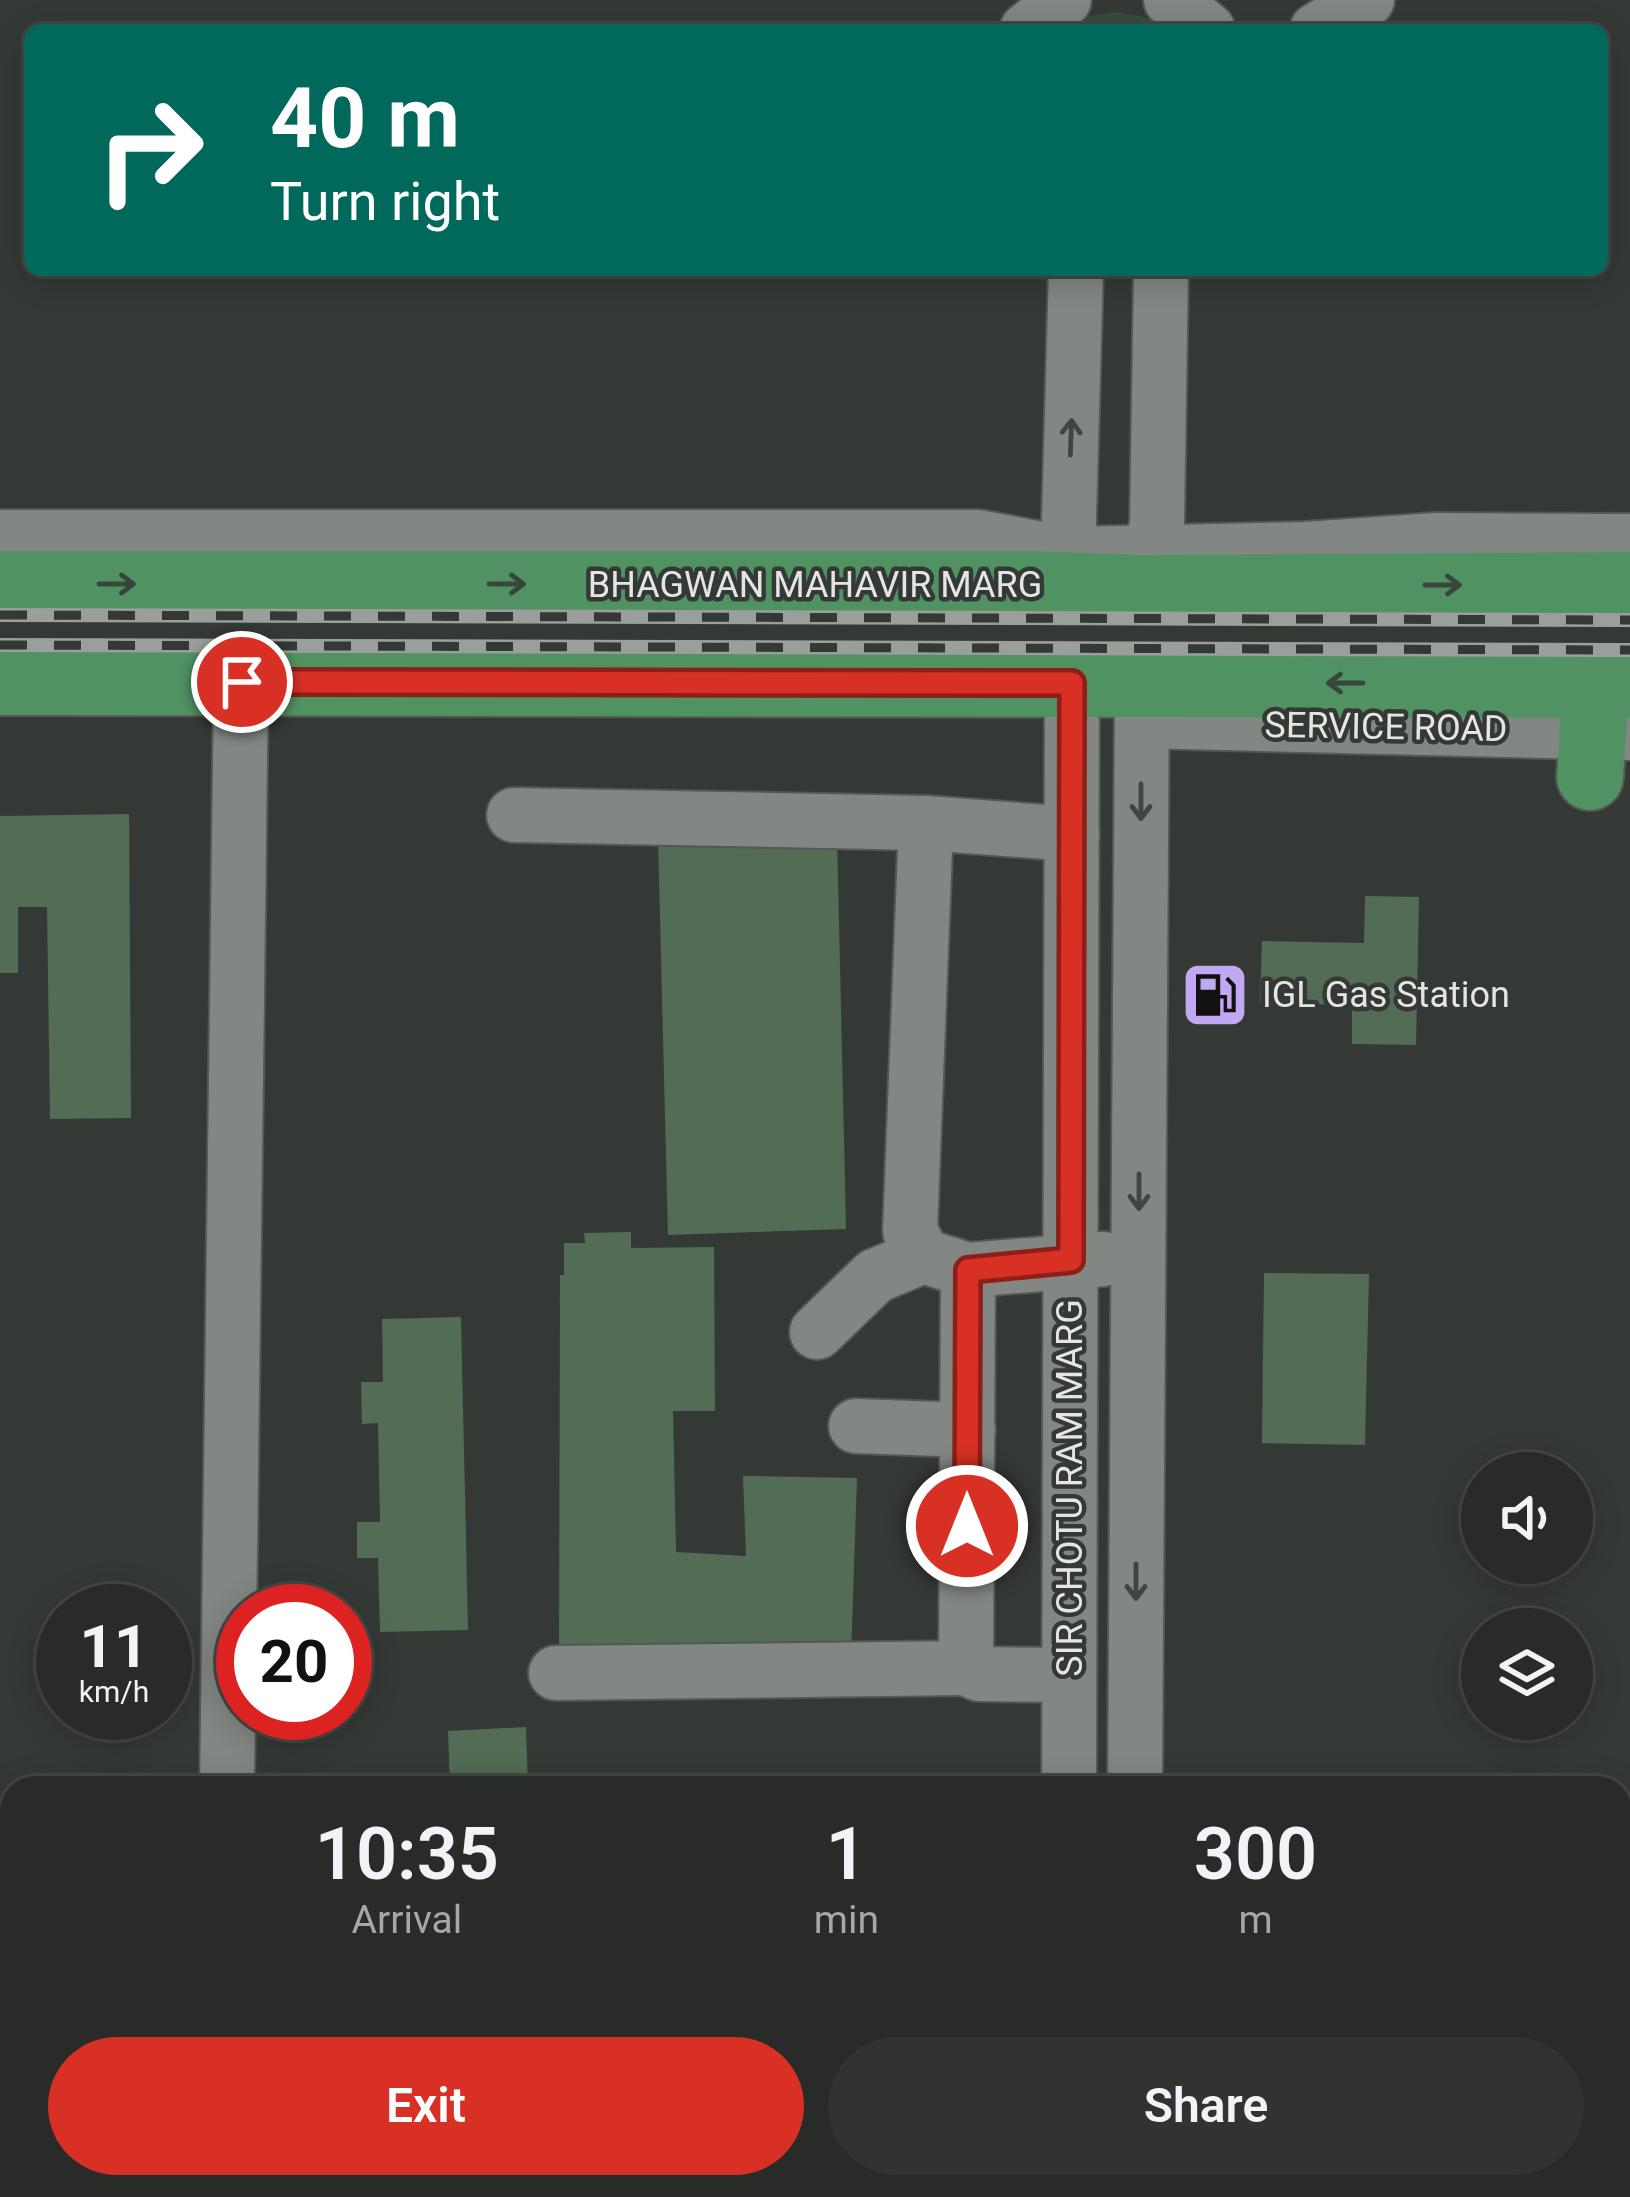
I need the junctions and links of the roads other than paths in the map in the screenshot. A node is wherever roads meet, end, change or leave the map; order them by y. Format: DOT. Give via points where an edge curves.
graph roads {
  1 [pos="1064,0"];
  2 [pos="1367,0"];
  3 [pos="1034,24"];
  4 [pos="1327,24"];
  5 [pos="1076,276"];
  6 [pos="1161,276"];
  7 [pos="0,537"];
  8 [pos="1630,541"];
  9 [pos="1069,569"];
  10 [pos="1147,570"];
  11 [pos="0,584"];
  12 [pos="1630,585"];
  13 [pos="0,682"];
  14 [pos="242,682"];
  15 [pos="1072,683"];
  16 [pos="1142,703"];
  17 [pos="1611,720"];
  18 [pos="514,815"];
  19 [pos="926,823"];
  20 [pos="1072,834"];
  21 [pos="1139,1258"];
  22 [pos="1071,1260"];
  23 [pos="945,1263"];
  24 [pos="817,1332"];
  25 [pos="856,1426"];
  26 [pos="968,1430"];
  27 [pos="966,1668"];
  28 [pos="556,1673"];
  29 [pos="1069,1675"];
  30 [pos="227,1776"];
  31 [pos="1069,1776"];
  32 [pos="1135,1776"];
  1 -- 3 [label="street"];
  2 -- 4 [label="street"];
  9 -- 5 [label="street, one-way"];
  6 -- 10 [label="street"];
  7 -- 9 [label="street" via="978,537"];
  8 -- 10 [label="street" via="1436,540"];
  9 -- 10 [label="main road, BHAGWAN MAHAVIR MARG"];
  11 -- 9 [label="main road, BHAGWAN MAHAVIR MARG, one-way"];
  10 -- 12 [label="main road, BHAGWAN MAHAVIR MARG, one-way"];
  13 -- 14 [label="main road"];
  14 -- 15 [label="main road"];
  14 -- 30 [label="street"];
  15 -- 16 [label="main road"];
  15 -- 20 [label="street, SIR CHOTU RAM MARG"];
  16 -- 17 [label="main road"];
  16 -- 21 [label="street, SIR CHOTU RAM MARG, one-way"];
  18 -- 19 [label="street"];
  19 -- 20 [label="street"];
  19 -- 23 [label="street" via="910,1231"];
  20 -- 22 [label="street, SIR CHOTU RAM MARG"];
  21 -- 22 [label="street"];
  21 -- 32 [label="street, SIR CHOTU RAM MARG, one-way"];
  22 -- 23 [label="street"];
  22 -- 29 [label="street, SIR CHOTU RAM MARG"];
  23 -- 24 [label="street" via="875,1276"];
  23 -- 26 [label="street"];
  25 -- 26 [label="street"];
  26 -- 27 [label="street"];
  27 -- 28 [label="street"];
  27 -- 29 [label="street"];
  29 -- 31 [label="street, SIR CHOTU RAM MARG"];
}
